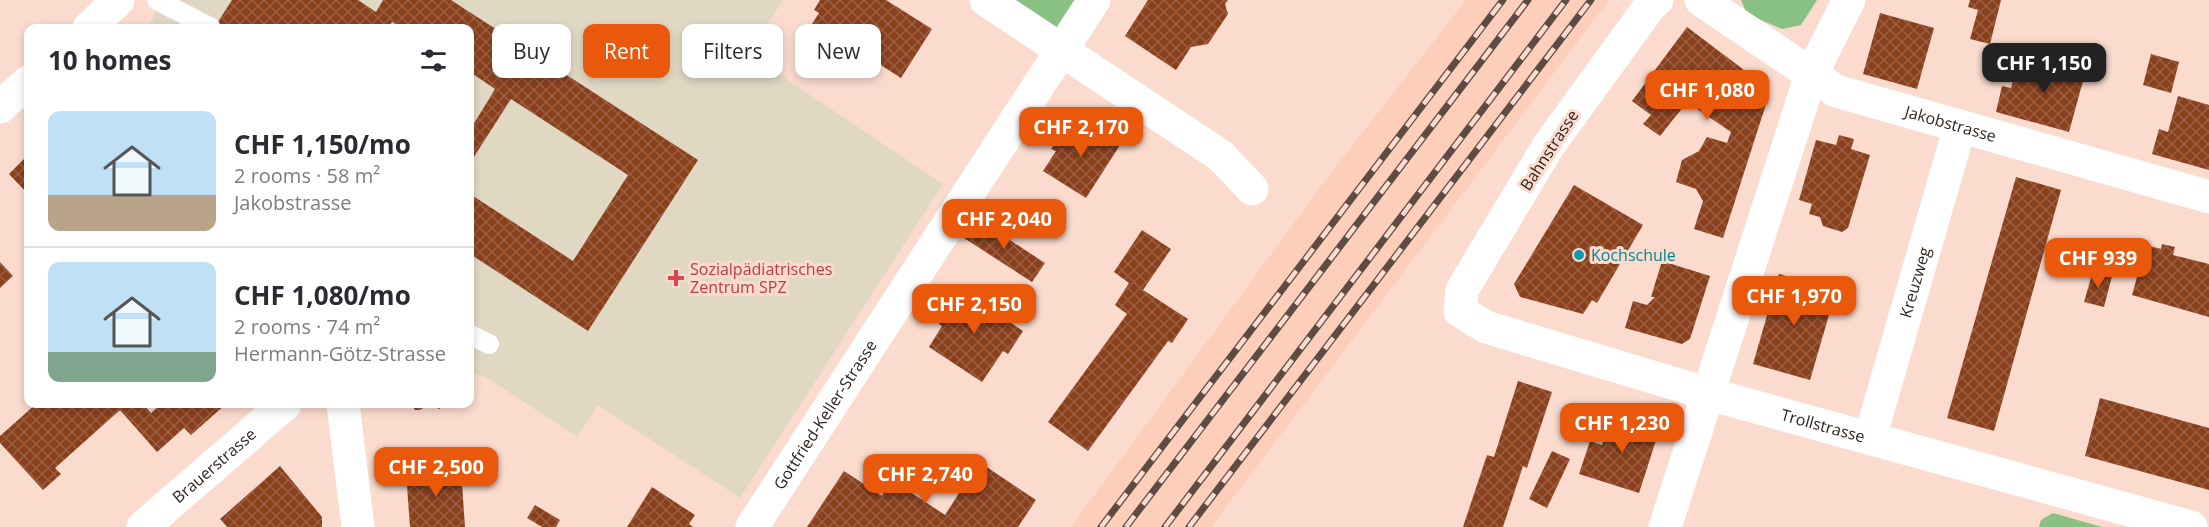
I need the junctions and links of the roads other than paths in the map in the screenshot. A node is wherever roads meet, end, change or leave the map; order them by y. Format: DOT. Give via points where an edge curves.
graph roads {
  1 [pos="118,0"];
  2 [pos="157,0"];
  3 [pos="986,0"];
  4 [pos="1094,0"];
  5 [pos="1657,0"];
  6 [pos="1849,0"];
  7 [pos="1710,2"];
  8 [pos="93,24"];
  9 [pos="203,24"];
  10 [pos="1063,49"];
  11 [pos="1811,75"];
  12 [pos="24,86"];
  13 [pos="0,107"];
  14 [pos="1960,126"];
  15 [pos="1252,189"];
  16 [pos="2209,197"];
  17 [pos="1460,311"];
  18 [pos="474,337"];
  19 [pos="489,344"];
  20 [pos="1709,394"];
  21 [pos="280,408"];
  22 [pos="344,408"];
  23 [pos="1870,438"];
  24 [pos="143,527"];
  25 [pos="358,527"];
  26 [pos="752,527"];
  27 [pos="1665,527"];
  28 [pos="2191,527"];
  1 -- 8 [label="street"];
  2 -- 9 [label="lane"];
  3 -- 10 [label="street"];
  4 -- 10 [label="street, Gottfried-Keller-Strasse"];
  5 -- 17 [label="street, Bahnstrasse" via="1549,145 1462,290"];
  6 -- 11 [label="street"];
  7 -- 11 [label="street, Jakobstrasse"];
  10 -- 15 [label="street" via="1221,156"];
  10 -- 26 [label="street, Gottfried-Keller-Strasse"];
  11 -- 14 [label="street, Jakobstrasse" via="1836,91"];
  11 -- 20 [label="street"];
  12 -- 13 [label="street"];
  14 -- 16 [label="street, Jakobstrasse"];
  14 -- 23 [label="street, Kreuzweg"];
  17 -- 20 [label="street, Trollstrasse" via="1486,327"];
  18 -- 19 [label="lane"];
  20 -- 23 [label="street, Trollstrasse"];
  20 -- 27 [label="street"];
  21 -- 24 [label="street, Brauerstrasse"];
  22 -- 25 [label="street"];
  23 -- 28 [label="street, Trollstrasse"];
}
